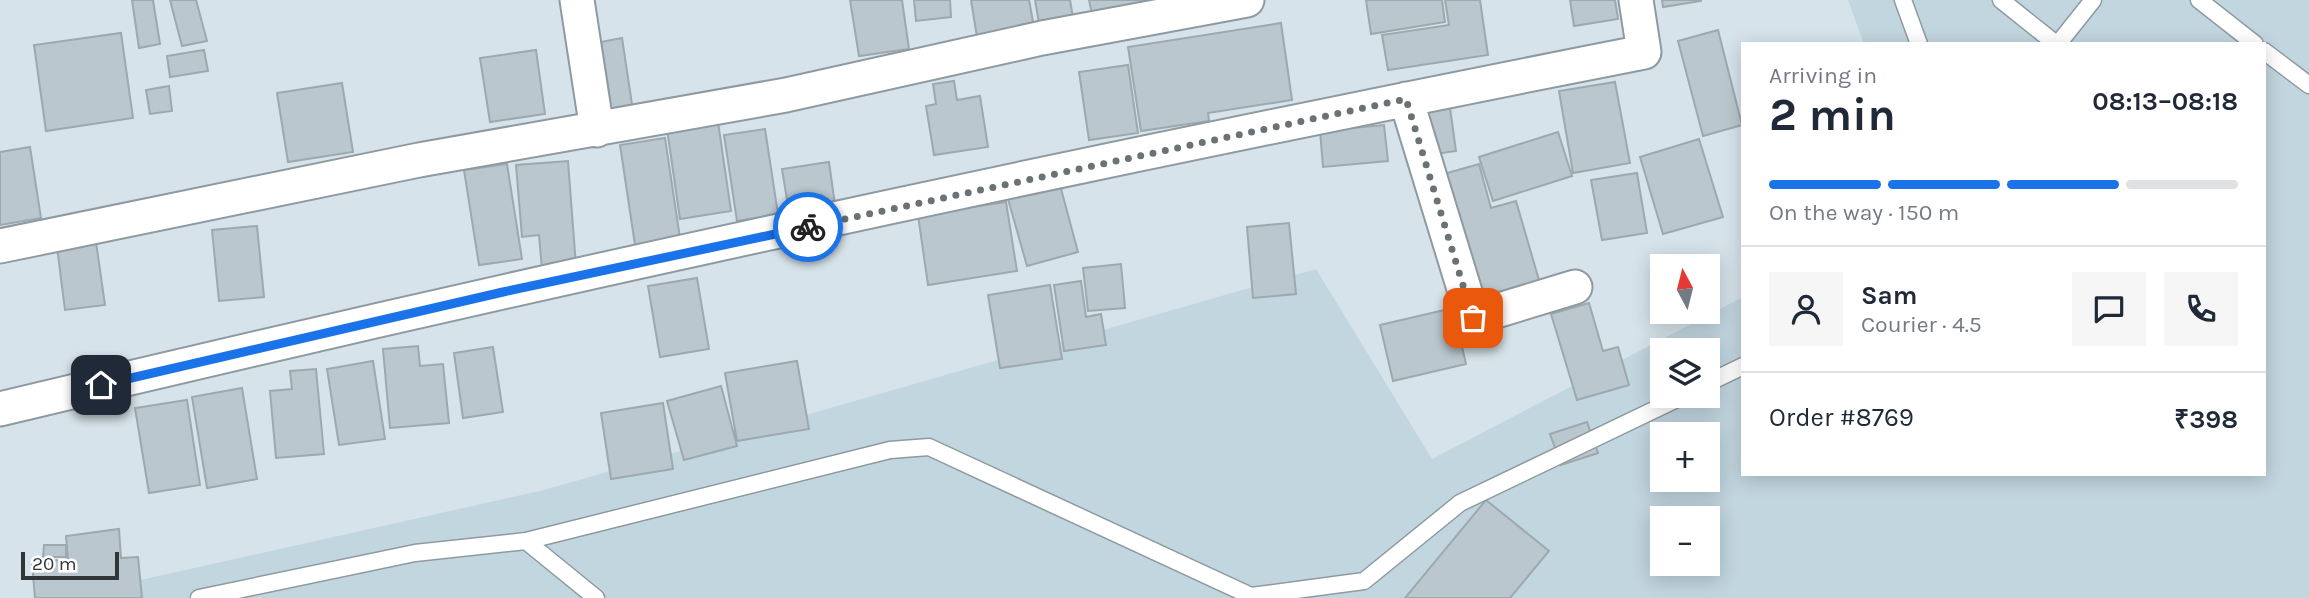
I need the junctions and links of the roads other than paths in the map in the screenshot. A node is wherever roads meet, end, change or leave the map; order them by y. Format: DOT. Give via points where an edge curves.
graph roads {
  1 [pos="577,0"];
  2 [pos="1247,0"];
  3 [pos="1636,0"];
  4 [pos="1903,0"];
  5 [pos="2001,0"];
  6 [pos="2094,0"];
  7 [pos="2199,0"];
  8 [pos="1918,42"];
  9 [pos="2054,42"];
  10 [pos="2059,42"];
  11 [pos="2252,42"];
  12 [pos="2266,53"];
  13 [pos="2309,85"];
  14 [pos="1406,99"];
  15 [pos="597,130"];
  16 [pos="0,246"];
  17 [pos="1575,287"];
  18 [pos="1741,367"];
  19 [pos="1720,377"];
  20 [pos="1658,408"];
  21 [pos="0,409"];
  22 [pos="526,541"];
  23 [pos="199,598"];
  24 [pos="596,598"];
  1 -- 15 [label="street"];
  2 -- 15 [label="street"];
  3 -- 14 [label="street" via="1644,52"];
  4 -- 8 [label="lane"];
  5 -- 9 [label="lane"];
  6 -- 10 [label="lane"];
  7 -- 11 [label="lane"];
  12 -- 13 [label="lane"];
  14 -- 17 [label="street" via="1473,318"];
  14 -- 21 [label="street" via="503,292"];
  15 -- 16 [label="street" via="419,160"];
  18 -- 19 [label="lane"];
  20 -- 22 [label="lane" via="1460,503 1364,581 1251,596 929,447 890,450"];
  22 -- 23 [label="lane" via="415,553"];
  22 -- 24 [label="lane"];
}
